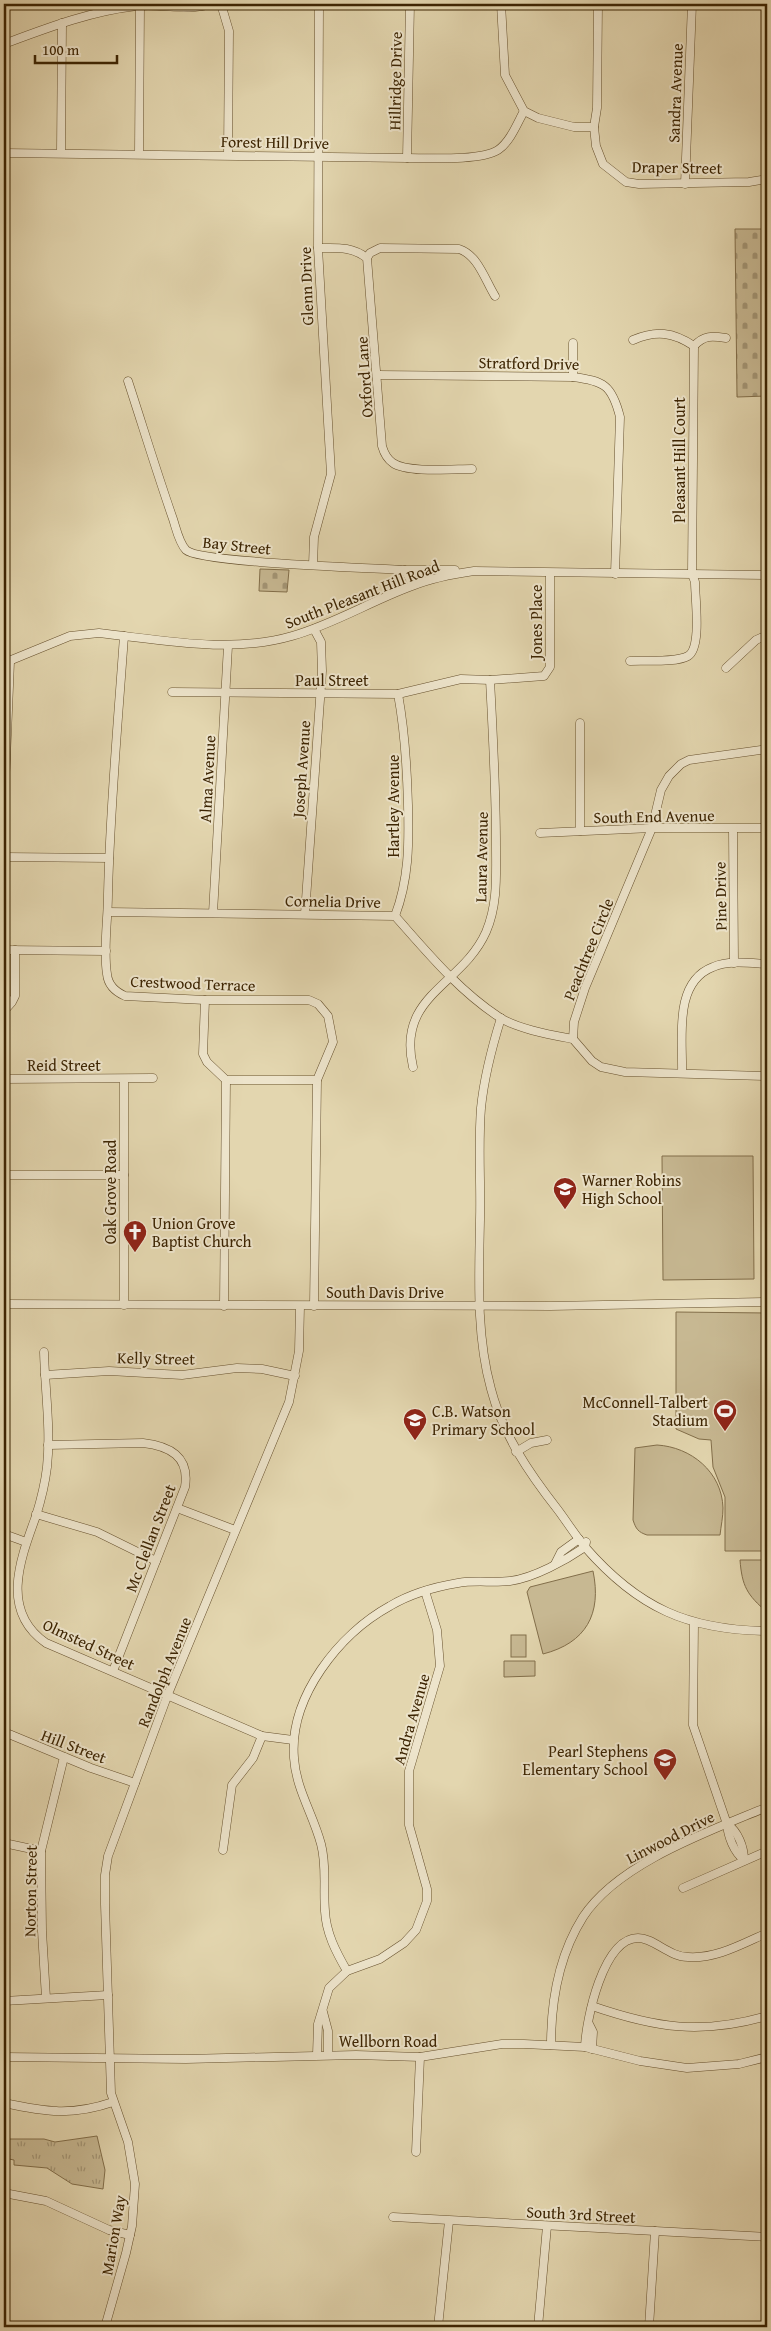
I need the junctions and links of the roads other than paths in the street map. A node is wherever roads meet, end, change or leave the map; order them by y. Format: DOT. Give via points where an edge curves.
graph roads {
  1 [pos="210,4"];
  2 [pos="221,4"];
  3 [pos="319,4"];
  4 [pos="410,4"];
  5 [pos="501,4"];
  6 [pos="598,4"];
  7 [pos="692,4"];
  8 [pos="140,5"];
  9 [pos="62,23"];
  10 [pos="4,44"];
  11 [pos="524,111"];
  12 [pos="594,127"];
  13 [pos="4,153"];
  14 [pos="60,153"];
  15 [pos="139,154"];
  16 [pos="228,155"];
  17 [pos="318,156"];
  18 [pos="407,158"];
  19 [pos="767,171"];
  20 [pos="767,179"];
  21 [pos="685,184"];
  22 [pos="318,248"];
  23 [pos="367,258"];
  24 [pos="495,296"];
  25 [pos="726,338"];
  26 [pos="633,340"];
  27 [pos="573,343"];
  28 [pos="694,346"];
  29 [pos="378,375"];
  30 [pos="573,377"];
  31 [pos="128,381"];
  32 [pos="472,469"];
  33 [pos="312,565"];
  34 [pos="405,570"];
  35 [pos="474,571"];
  36 [pos="550,573"];
  37 [pos="615,574"];
  38 [pos="692,574"];
  39 [pos="767,575"];
  40 [pos="413,585"];
  41 [pos="314,629"];
  42 [pos="124,636"];
  43 [pos="767,636"];
  44 [pos="228,646"];
  45 [pos="630,660"];
  46 [pos="7,662"];
  47 [pos="726,668"];
  48 [pos="490,680"];
  49 [pos="172,692"];
  50 [pos="226,694"];
  51 [pos="319,694"];
  52 [pos="398,694"];
  53 [pos="580,723"];
  54 [pos="767,750"];
  55 [pos="4,809"];
  56 [pos="652,828"];
  57 [pos="767,828"];
  58 [pos="733,829"];
  59 [pos="580,831"];
  60 [pos="540,833"];
  61 [pos="4,858"];
  62 [pos="109,858"];
  63 [pos="108,912"];
  64 [pos="213,914"];
  65 [pos="306,914"];
  66 [pos="395,916"];
  67 [pos="4,950"];
  68 [pos="15,950"];
  69 [pos="106,950"];
  70 [pos="734,963"];
  71 [pos="767,964"];
  72 [pos="450,978"];
  73 [pos="205,1000"];
  74 [pos="4,1011"];
  75 [pos="501,1018"];
  76 [pos="573,1039"];
  77 [pos="413,1067"];
  78 [pos="682,1072"];
  79 [pos="767,1076"];
  80 [pos="153,1078"];
  81 [pos="4,1079"];
  82 [pos="124,1079"];
  83 [pos="226,1080"];
  84 [pos="317,1080"];
  85 [pos="4,1175"];
  86 [pos="124,1175"];
  87 [pos="767,1302"];
  88 [pos="4,1304"];
  89 [pos="124,1305"];
  90 [pos="224,1306"];
  91 [pos="300,1306"];
  92 [pos="314,1306"];
  93 [pos="480,1306"];
  94 [pos="44,1352"];
  95 [pos="45,1375"];
  96 [pos="295,1376"];
  97 [pos="547,1440"];
  98 [pos="48,1445"];
  99 [pos="516,1452"];
  100 [pos="177,1508"];
  101 [pos="36,1514"];
  102 [pos="235,1530"];
  103 [pos="4,1534"];
  104 [pos="579,1540"];
  105 [pos="26,1542"];
  106 [pos="585,1547"];
  107 [pos="156,1561"];
  108 [pos="555,1564"];
  109 [pos="425,1590"];
  110 [pos="694,1623"];
  111 [pos="767,1631"];
  112 [pos="113,1671"];
  113 [pos="168,1694"];
  114 [pos="4,1732"];
  115 [pos="262,1736"];
  116 [pos="293,1740"];
  117 [pos="64,1757"];
  118 [pos="135,1783"];
  119 [pos="767,1807"];
  120 [pos="727,1824"];
  121 [pos="4,1843"];
  122 [pos="223,1850"];
  123 [pos="41,1851"];
  124 [pos="767,1852"];
  125 [pos="744,1860"];
  126 [pos="682,1888"];
  127 [pos="767,1933"];
  128 [pos="347,1971"];
  129 [pos="108,1996"];
  130 [pos="46,1998"];
  131 [pos="4,2001"];
  132 [pos="592,2006"];
  133 [pos="322,2012"];
  134 [pos="767,2016"];
  135 [pos="550,2044"];
  136 [pos="588,2048"];
  137 [pos="317,2055"];
  138 [pos="328,2055"];
  139 [pos="4,2057"];
  140 [pos="420,2057"];
  141 [pos="767,2057"];
  142 [pos="110,2058"];
  143 [pos="113,2102"];
  144 [pos="4,2103"];
  145 [pos="416,2152"];
  146 [pos="4,2193"];
  147 [pos="392,2217"];
  148 [pos="450,2221"];
  149 [pos="547,2226"];
  150 [pos="655,2231"];
  151 [pos="130,2235"];
  152 [pos="767,2237"];
  153 [pos="105,2327"];
  154 [pos="438,2327"];
  155 [pos="538,2327"];
  156 [pos="649,2327"];
  1 -- 8 [label="street" via="186,8"];
  2 -- 16 [label="street" via="229,31"];
  3 -- 17 [label="street, Glenn Drive"];
  4 -- 18 [label="street, Hillridge Drive"];
  5 -- 11 [label="street" via="505,76"];
  6 -- 12 [label="street, Draper Street"];
  7 -- 21 [label="street, Sandra Avenue"];
  8 -- 9 [label="street"];
  8 -- 15 [label="street"];
  9 -- 10 [label="street"];
  9 -- 14 [label="street"];
  11 -- 12 [label="street" via="574,127"];
  11 -- 18 [label="street, Forest Hill Drive" via="497,151 467,157"];
  12 -- 21 [label="street, Draper Street" via="596,146 603,164 626,182"];
  13 -- 14 [label="street, Forest Hill Drive"];
  14 -- 15 [label="street, Forest Hill Drive"];
  15 -- 16 [label="street, Forest Hill Drive"];
  16 -- 17 [label="street, Forest Hill Drive"];
  17 -- 18 [label="street, Forest Hill Drive"];
  17 -- 22 [label="street, Glenn Drive"];
  19 -- 20 [label="street"];
  20 -- 21 [label="street, Draper Street"];
  22 -- 23 [label="street" via="346,247"];
  22 -- 33 [label="street, Glenn Drive" via="331,474 314,536"];
  23 -- 24 [label="street" via="380,248 459,249 475,260"];
  23 -- 29 [label="street, Oxford Lane"];
  25 -- 28 [label="street" via="709,336 701,338"];
  26 -- 28 [label="street" via="645,335 679,336"];
  27 -- 30 [label="street"];
  28 -- 38 [label="street, Pleasant Hill Court"];
  29 -- 30 [label="street, Stratford Drive"];
  29 -- 32 [label="street, Oxford Lane" via="382,446 388,458 408,468"];
  30 -- 37 [label="street, Stratford Drive" via="604,384 616,400 620,417"];
  31 -- 33 [label="street, Bay Street" via="167,502 187,552 205,557"];
  33 -- 34 [label="street, Bay Street"];
  34 -- 35 [label="street, Bay Street"];
  34 -- 40 [label="street"];
  35 -- 36 [label="street, South Pleasant Hill Road"];
  35 -- 40 [label="street, South Pleasant Hill Road" via="440,576"];
  36 -- 37 [label="street, South Pleasant Hill Road"];
  36 -- 48 [label="street, Jones Place" via="549,670 544,676"];
  37 -- 38 [label="street, South Pleasant Hill Road"];
  38 -- 39 [label="street, South Pleasant Hill Road"];
  38 -- 45 [label="street, Pleasant Hill Court" via="695,582 694,650 689,656 675,659"];
  40 -- 41 [label="street, South Pleasant Hill Road"];
  41 -- 44 [label="street, South Pleasant Hill Road" via="271,641"];
  41 -- 51 [label="street, Joseph Avenue" via="321,642"];
  42 -- 44 [label="street, South Pleasant Hill Road"];
  42 -- 46 [label="street, South Pleasant Hill Road" via="99,633 70,636"];
  42 -- 62 [label="street, Crestwood Terrace"];
  43 -- 47 [label="street" via="756,640"];
  44 -- 50 [label="street, Alma Avenue"];
  46 -- 55 [label="street"];
  48 -- 52 [label="street, Paul Street" via="461,679"];
  48 -- 72 [label="street, Laura Avenue" via="496,897 486,933"];
  49 -- 50 [label="street, Paul Street"];
  50 -- 51 [label="street, Paul Street"];
  50 -- 64 [label="street, Alma Avenue"];
  51 -- 52 [label="street, Paul Street"];
  51 -- 65 [label="street, Joseph Avenue"];
  52 -- 66 [label="street, Hartley Avenue" via="406,744 409,852 402,898"];
  53 -- 59 [label="street"];
  54 -- 56 [label="street, Peachtree Circle" via="690,760 681,764 661,790"];
  56 -- 58 [label="street, South End Avenue"];
  56 -- 59 [label="street, South End Avenue"];
  56 -- 76 [label="street, Peachtree Circle" via="585,988 574,1022"];
  57 -- 58 [label="street, South End Avenue"];
  58 -- 70 [label="street, Pine Drive"];
  59 -- 60 [label="street, South End Avenue"];
  61 -- 62 [label="street"];
  62 -- 63 [label="street, Crestwood Terrace"];
  63 -- 64 [label="street, Cornelia Drive"];
  63 -- 69 [label="street, Crestwood Terrace"];
  64 -- 65 [label="street, Cornelia Drive"];
  65 -- 66 [label="street, Cornelia Drive"];
  66 -- 72 [label="street, Cornelia Drive"];
  67 -- 68 [label="street"];
  68 -- 69 [label="street"];
  68 -- 74 [label="street" via="15,996"];
  69 -- 73 [label="street, Crestwood Terrace" via="109,983 118,993"];
  70 -- 71 [label="street"];
  70 -- 78 [label="street" via="713,967 689,989 682,1013"];
  72 -- 75 [label="street, Cornelia Drive"];
  72 -- 77 [label="street, Laura Avenue" via="416,1012 409,1050"];
  73 -- 83 [label="street" via="203,1054 206,1062"];
  73 -- 84 [label="street, Crestwood Terrace" via="309,1000 318,1004 330,1020 333,1042"];
  75 -- 76 [label="street, Cornelia Drive"];
  75 -- 93 [label="street" via="484,1082 481,1108"];
  76 -- 78 [label="street" via="601,1067 625,1072"];
  78 -- 79 [label="street"];
  80 -- 82 [label="street, Reid Street"];
  81 -- 82 [label="street, Reid Street"];
  82 -- 86 [label="street, Oak Grove Road"];
  83 -- 84 [label="street"];
  83 -- 90 [label="street"];
  84 -- 92 [label="street, Crestwood Terrace"];
  85 -- 86 [label="street"];
  86 -- 89 [label="street, Oak Grove Road"];
  87 -- 93 [label="street, South Davis Drive"];
  88 -- 89 [label="street, South Davis Drive"];
  89 -- 90 [label="street, South Davis Drive"];
  90 -- 91 [label="street, South Davis Drive"];
  91 -- 92 [label="street, South Davis Drive"];
  91 -- 96 [label="street, Randolph Avenue"];
  92 -- 93 [label="street, South Davis Drive"];
  93 -- 99 [label="street" via="488,1378 499,1415"];
  94 -- 95 [label="street, Olmsted Street"];
  95 -- 96 [label="street, Kelly Street" via="109,1370 182,1375 237,1368"];
  95 -- 98 [label="street, Olmsted Street"];
  96 -- 102 [label="street, Randolph Avenue" via="290,1402"];
  97 -- 99 [label="street" via="531,1443"];
  98 -- 100 [label="street, Mc Clellan Street" via="143,1443 167,1447 181,1461 187,1477"];
  98 -- 101 [label="street, Olmsted Street" via="44,1487"];
  99 -- 104 [label="street"];
  100 -- 102 [label="street"];
  100 -- 107 [label="street, Mc Clellan Street"];
  101 -- 105 [label="street, Olmsted Street"];
  101 -- 107 [label="street" via="97,1532"];
  102 -- 113 [label="street, Randolph Avenue"];
  103 -- 105 [label="street"];
  104 -- 106 [label="street"];
  104 -- 108 [label="street" via="561,1552"];
  105 -- 112 [label="street, Olmsted Street" via="16,1574 15,1591 29,1630 46,1643"];
  106 -- 108 [label="street"];
  106 -- 110 [label="street" via="640,1598"];
  107 -- 112 [label="street, Mc Clellan Street"];
  108 -- 109 [label="street" via="512,1580 459,1583"];
  109 -- 116 [label="street" via="389,1606 338,1648 310,1690"];
  109 -- 128 [label="street, Andra Avenue" via="437,1630 440,1666 409,1771 409,1825 427,1889 427,1902 416,1930 404,1942 380,1959"];
  110 -- 111 [label="street"];
  110 -- 120 [label="street" via="693,1725"];
  112 -- 113 [label="street, Olmsted Street"];
  113 -- 115 [label="street, Olmsted Street"];
  113 -- 118 [label="street, Randolph Avenue"];
  114 -- 117 [label="street, Hill Street"];
  115 -- 116 [label="street, Olmsted Street"];
  115 -- 122 [label="street" via="250,1763 232,1785"];
  116 -- 128 [label="street" via="297,1781 324,1859 327,1926"];
  117 -- 118 [label="street, Hill Street"];
  117 -- 123 [label="street, Norton Street"];
  118 -- 129 [label="street, Randolph Avenue" via="108,1856 105,1875"];
  119 -- 120 [label="street, Linwood Drive"];
  120 -- 125 [label="street" via="738,1856"];
  120 -- 135 [label="street, Linwood Drive" via="630,1872 584,1916 563,1960 556,1986"];
  121 -- 123 [label="street"];
  123 -- 130 [label="street, Norton Street"];
  124 -- 125 [label="street"];
  125 -- 126 [label="street"];
  127 -- 132 [label="street" via="705,1957 686,1958 639,1938 625,1941 616,1948 608,1962"];
  128 -- 133 [label="street, Andra Avenue" via="329,1988"];
  129 -- 130 [label="street"];
  129 -- 142 [label="street, Randolph Avenue"];
  130 -- 131 [label="street"];
  132 -- 134 [label="street" via="657,2025 682,2028 729,2026"];
  132 -- 136 [label="street" via="586,2029"];
  133 -- 137 [label="street, Andra Avenue" via="318,2024"];
  133 -- 138 [label="street" via="328,2030"];
  135 -- 136 [label="street, Wellborn Road"];
  135 -- 140 [label="street, Wellborn Road" via="502,2044"];
  136 -- 141 [label="street, Wellborn Road" via="686,2068 739,2064"];
  137 -- 138 [label="street, Wellborn Road"];
  137 -- 142 [label="street, Wellborn Road"];
  138 -- 140 [label="street, Wellborn Road"];
  139 -- 142 [label="street, Wellborn Road"];
  140 -- 145 [label="street"];
  142 -- 143 [label="street, Marion Way"];
  143 -- 144 [label="street" via="87,2110 58,2112"];
  143 -- 151 [label="street, Marion Way" via="128,2142 135,2177"];
  146 -- 151 [label="street" via="46,2201 109,2230"];
  147 -- 148 [label="street, South 3rd Street"];
  148 -- 149 [label="street, South 3rd Street"];
  148 -- 154 [label="street"];
  149 -- 150 [label="street, South 3rd Street"];
  149 -- 155 [label="street"];
  150 -- 152 [label="street, South 3rd Street"];
  150 -- 156 [label="street"];
  151 -- 153 [label="street, Marion Way"];
}
